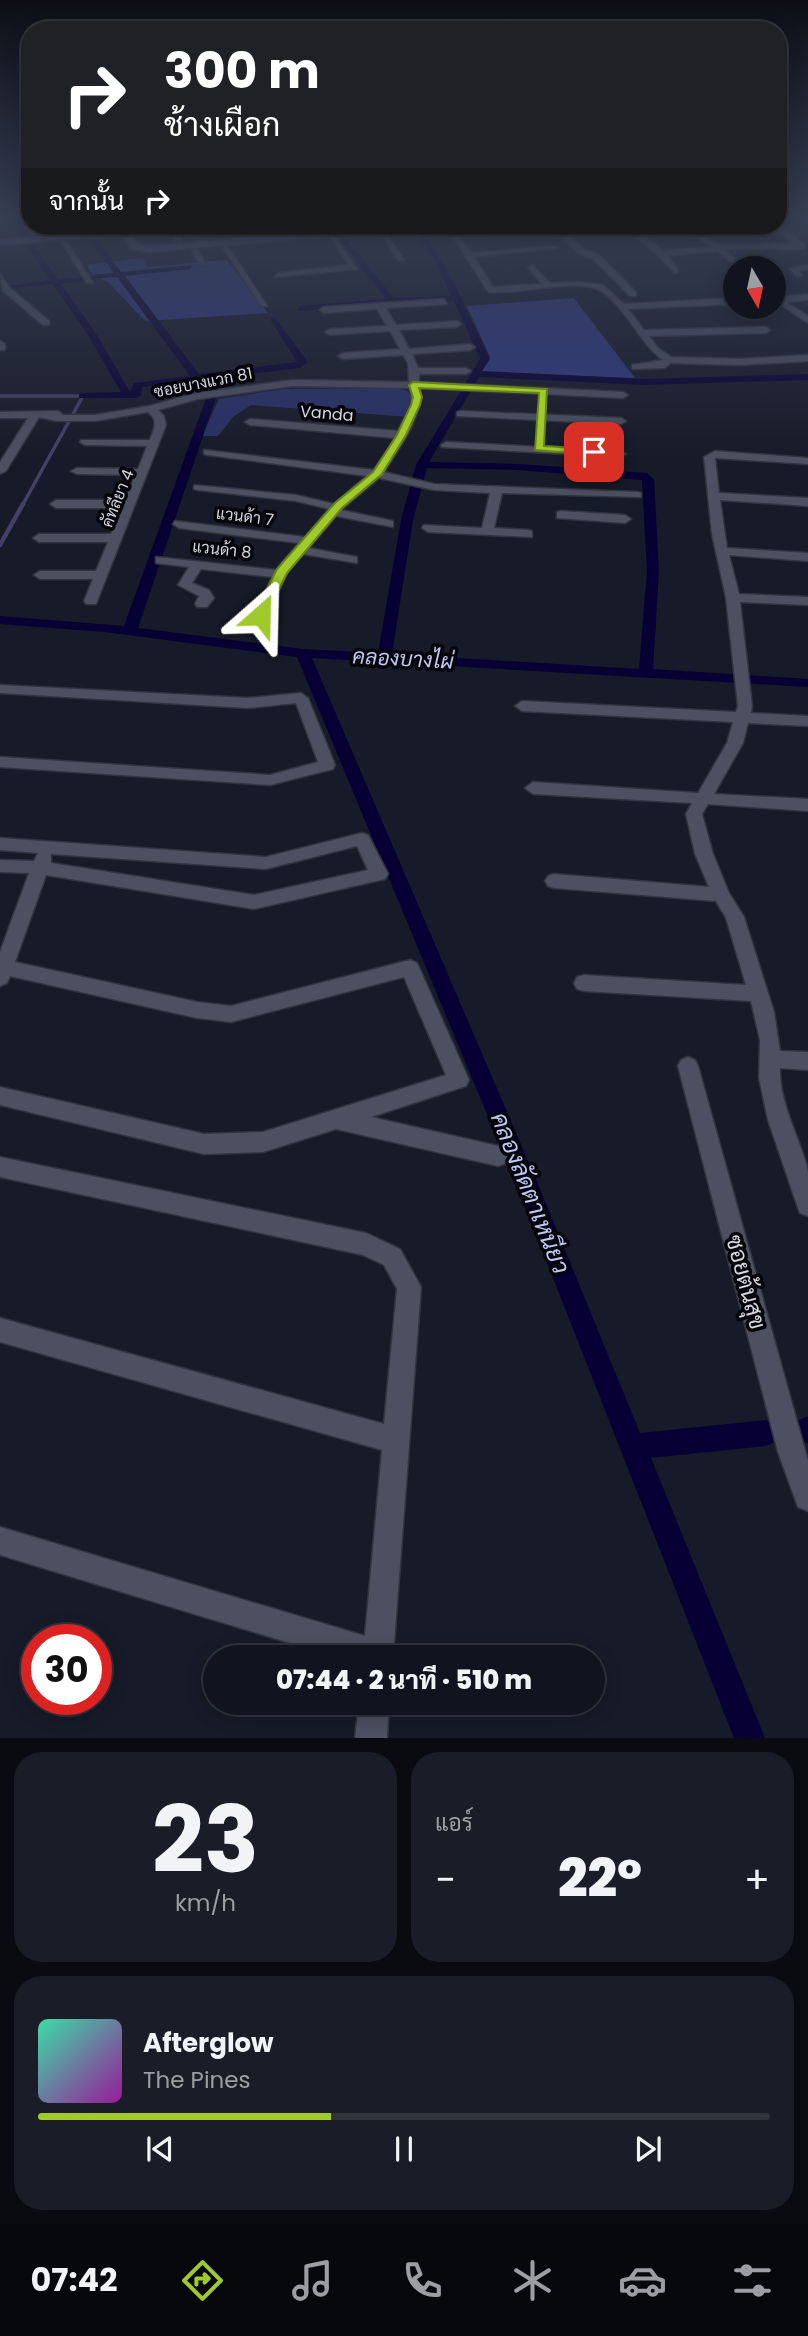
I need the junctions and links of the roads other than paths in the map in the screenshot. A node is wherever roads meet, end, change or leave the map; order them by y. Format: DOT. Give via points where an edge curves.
graph roads {
  1 [pos="17,298"];
  2 [pos="260,298"];
  3 [pos="613,298"];
  4 [pos="444,302"];
  5 [pos="723,302"];
  6 [pos="264,304"];
  7 [pos="786,305"];
  8 [pos="380,306"];
  9 [pos="622,307"];
  10 [pos="324,310"];
  11 [pos="808,320"];
  12 [pos="46,323"];
  13 [pos="457,324"];
  14 [pos="392,328"];
  15 [pos="766,330"];
  16 [pos="330,332"];
  17 [pos="642,333"];
  18 [pos="470,347"];
  19 [pos="407,352"];
  20 [pos="343,356"];
  21 [pos="808,358"];
  22 [pos="669,360"];
  23 [pos="635,367"];
  24 [pos="415,371"];
  25 [pos="467,371"];
  26 [pos="413,385"];
  27 [pos="544,391"];
  28 [pos="623,395"];
  29 [pos="150,408"];
  30 [pos="461,414"];
  31 [pos="0,415"];
  32 [pos="49,415"];
  33 [pos="621,421"];
  34 [pos="250,422"];
  35 [pos="541,432"];
  36 [pos="402,435"];
  37 [pos="85,442"];
  38 [pos="154,443"];
  39 [pos="446,446"];
  40 [pos="0,451"];
  41 [pos="14,451"];
  42 [pos="208,452"];
  43 [pos="621,454"];
  44 [pos="808,461"];
  45 [pos="0,471"];
  46 [pos="77,471"];
  47 [pos="144,472"];
  48 [pos="377,474"];
  49 [pos="198,488"];
  50 [pos="497,488"];
  51 [pos="595,494"];
  52 [pos="637,495"];
  53 [pos="714,496"];
  54 [pos="808,502"];
  55 [pos="56,504"];
  56 [pos="131,504"];
  57 [pos="335,510"];
  58 [pos="561,515"];
  59 [pos="593,517"];
  60 [pos="625,519"];
  61 [pos="179,524"];
  62 [pos="389,524"];
  63 [pos="428,528"];
  64 [pos="487,532"];
  65 [pos="527,534"];
  66 [pos="39,538"];
  67 [pos="117,538"];
  68 [pos="304,546"];
  69 [pos="723,551"];
  70 [pos="808,557"];
  71 [pos="160,560"];
  72 [pos="354,560"];
  73 [pos="197,564"];
  74 [pos="280,574"];
  75 [pos="40,575"];
  76 [pos="102,575"];
  77 [pos="733,598"];
  78 [pos="91,601"];
  79 [pos="808,601"];
  80 [pos="202,604"];
  81 [pos="261,615"];
  82 [pos="0,688"];
  83 [pos="522,706"];
  84 [pos="743,718"];
  85 [pos="808,721"];
  86 [pos="0,762"];
  87 [pos="533,788"];
  88 [pos="702,800"];
  89 [pos="808,805"];
  90 [pos="0,844"];
  91 [pos="47,848"];
  92 [pos="0,866"];
  93 [pos="40,867"];
  94 [pos="554,881"];
  95 [pos="721,895"];
  96 [pos="1,970"];
  97 [pos="584,983"];
  98 [pos="758,994"];
  99 [pos="769,1059"];
  100 [pos="808,1061"];
  101 [pos="688,1066"];
  102 [pos="0,1096"];
  103 [pos="336,1119"];
  104 [pos="498,1156"];
  105 [pos="0,1167"];
  106 [pos="808,1205"];
  107 [pos="0,1330"];
  108 [pos="396,1441"];
  109 [pos="808,1497"];
  110 [pos="0,1541"];
  111 [pos="342,1645"];
  112 [pos="379,1645"];
  113 [pos="373,1715"];
  114 [pos="371,1738"];
  1 -- 12 [label="street"];
  2 -- 6 [label="street"];
  3 -- 9 [label="street"];
  4 -- 8 [label="street"];
  5 -- 9 [label="street"];
  7 -- 11 [label="street"];
  8 -- 10 [label="street"];
  8 -- 14 [label="street"];
  9 -- 17 [label="street"];
  13 -- 14 [label="street"];
  14 -- 16 [label="street"];
  14 -- 19 [label="street"];
  15 -- 17 [label="street"];
  17 -- 22 [label="street"];
  18 -- 19 [label="street"];
  19 -- 20 [label="street"];
  19 -- 24 [label="street"];
  21 -- 22 [label="street"];
  22 -- 23 [label="street" via="664,365"];
  24 -- 25 [label="street"];
  24 -- 26 [label="street"];
  26 -- 27 [label="street, ซอยบางแวก 81"];
  26 -- 29 [label="street, ซอยบางแวก 81" via="292,383 197,396"];
  26 -- 36 [label="street" via="417,401"];
  27 -- 28 [label="street, ซอยบางแวก 81"];
  27 -- 35 [label="street"];
  29 -- 32 [label="street, ซอยบางแวก 81"];
  29 -- 38 [label="street, คัทลียา 4" via="161,425"];
  30 -- 35 [label="street"];
  31 -- 32 [label="street"];
  32 -- 41 [label="street"];
  33 -- 35 [label="street"];
  34 -- 36 [label="street, Vanda"];
  35 -- 39 [label="street"];
  35 -- 43 [label="street"];
  36 -- 48 [label="street"];
  37 -- 38 [label="street"];
  38 -- 47 [label="street, คัทลียา 4"];
  40 -- 41 [label="street"];
  41 -- 45 [label="street"];
  42 -- 48 [label="street"];
  44 -- 53 [label="street" via="709,456"];
  46 -- 47 [label="street"];
  47 -- 56 [label="street, คัทลียา 4"];
  48 -- 50 [label="street" via="426,486"];
  48 -- 57 [label="street"];
  49 -- 57 [label="street" via="296,499"];
  50 -- 51 [label="street"];
  50 -- 64 [label="street"];
  51 -- 52 [label="street"];
  51 -- 59 [label="street"];
  53 -- 54 [label="street"];
  53 -- 69 [label="street"];
  55 -- 56 [label="street"];
  56 -- 67 [label="street, คัทลียา 4"];
  57 -- 62 [label="street"];
  57 -- 68 [label="street"];
  58 -- 59 [label="street"];
  59 -- 60 [label="street"];
  61 -- 68 [label="street, แวนด้า 7" via="266,534"];
  63 -- 64 [label="street"];
  64 -- 65 [label="street"];
  66 -- 67 [label="street"];
  67 -- 76 [label="street, คัทลียา 4"];
  68 -- 72 [label="street, แวนด้า 7"];
  68 -- 74 [label="street"];
  69 -- 70 [label="street"];
  69 -- 77 [label="street"];
  71 -- 73 [label="street, แวนด้า 8"];
  73 -- 74 [label="street, แวนด้า 8"];
  73 -- 80 [label="street" via="185,584 204,593 207,598"];
  74 -- 81 [label="street"];
  75 -- 76 [label="street"];
  76 -- 78 [label="street, คัทลียา 4"];
  77 -- 79 [label="street"];
  77 -- 84 [label="street"];
  82 -- 86 [label="street" via="248,703 301,698 327,765 270,780"];
  83 -- 84 [label="street"];
  84 -- 85 [label="street"];
  84 -- 88 [label="street" via="735,743"];
  87 -- 88 [label="street"];
  88 -- 89 [label="street"];
  88 -- 95 [label="street" via="694,822"];
  90 -- 91 [label="street"];
  91 -- 93 [label="street"];
  91 -- 93 [label="street" via="266,863 362,839 379,874 254,902"];
  92 -- 93 [label="street"];
  93 -- 96 [label="street"];
  94 -- 95 [label="street"];
  95 -- 98 [label="street" via="734,917"];
  96 -- 103 [label="street" via="231,1014 410,968 459,1080"];
  97 -- 98 [label="street"];
  98 -- 99 [label="street" via="770,1040"];
  99 -- 100 [label="street"];
  99 -- 106 [label="street" via="779,1120"];
  101 -- 109 [label="street, ซอยต้นสุข" via="791,1452"];
  102 -- 103 [label="street" via="204,1144 263,1142"];
  103 -- 104 [label="street"];
  105 -- 108 [label="street" via="366,1244 392,1257 409,1287"];
  107 -- 108 [label="street"];
  108 -- 112 [label="street"];
  110 -- 111 [label="street"];
  113 -- 114 [label="street"];
}
